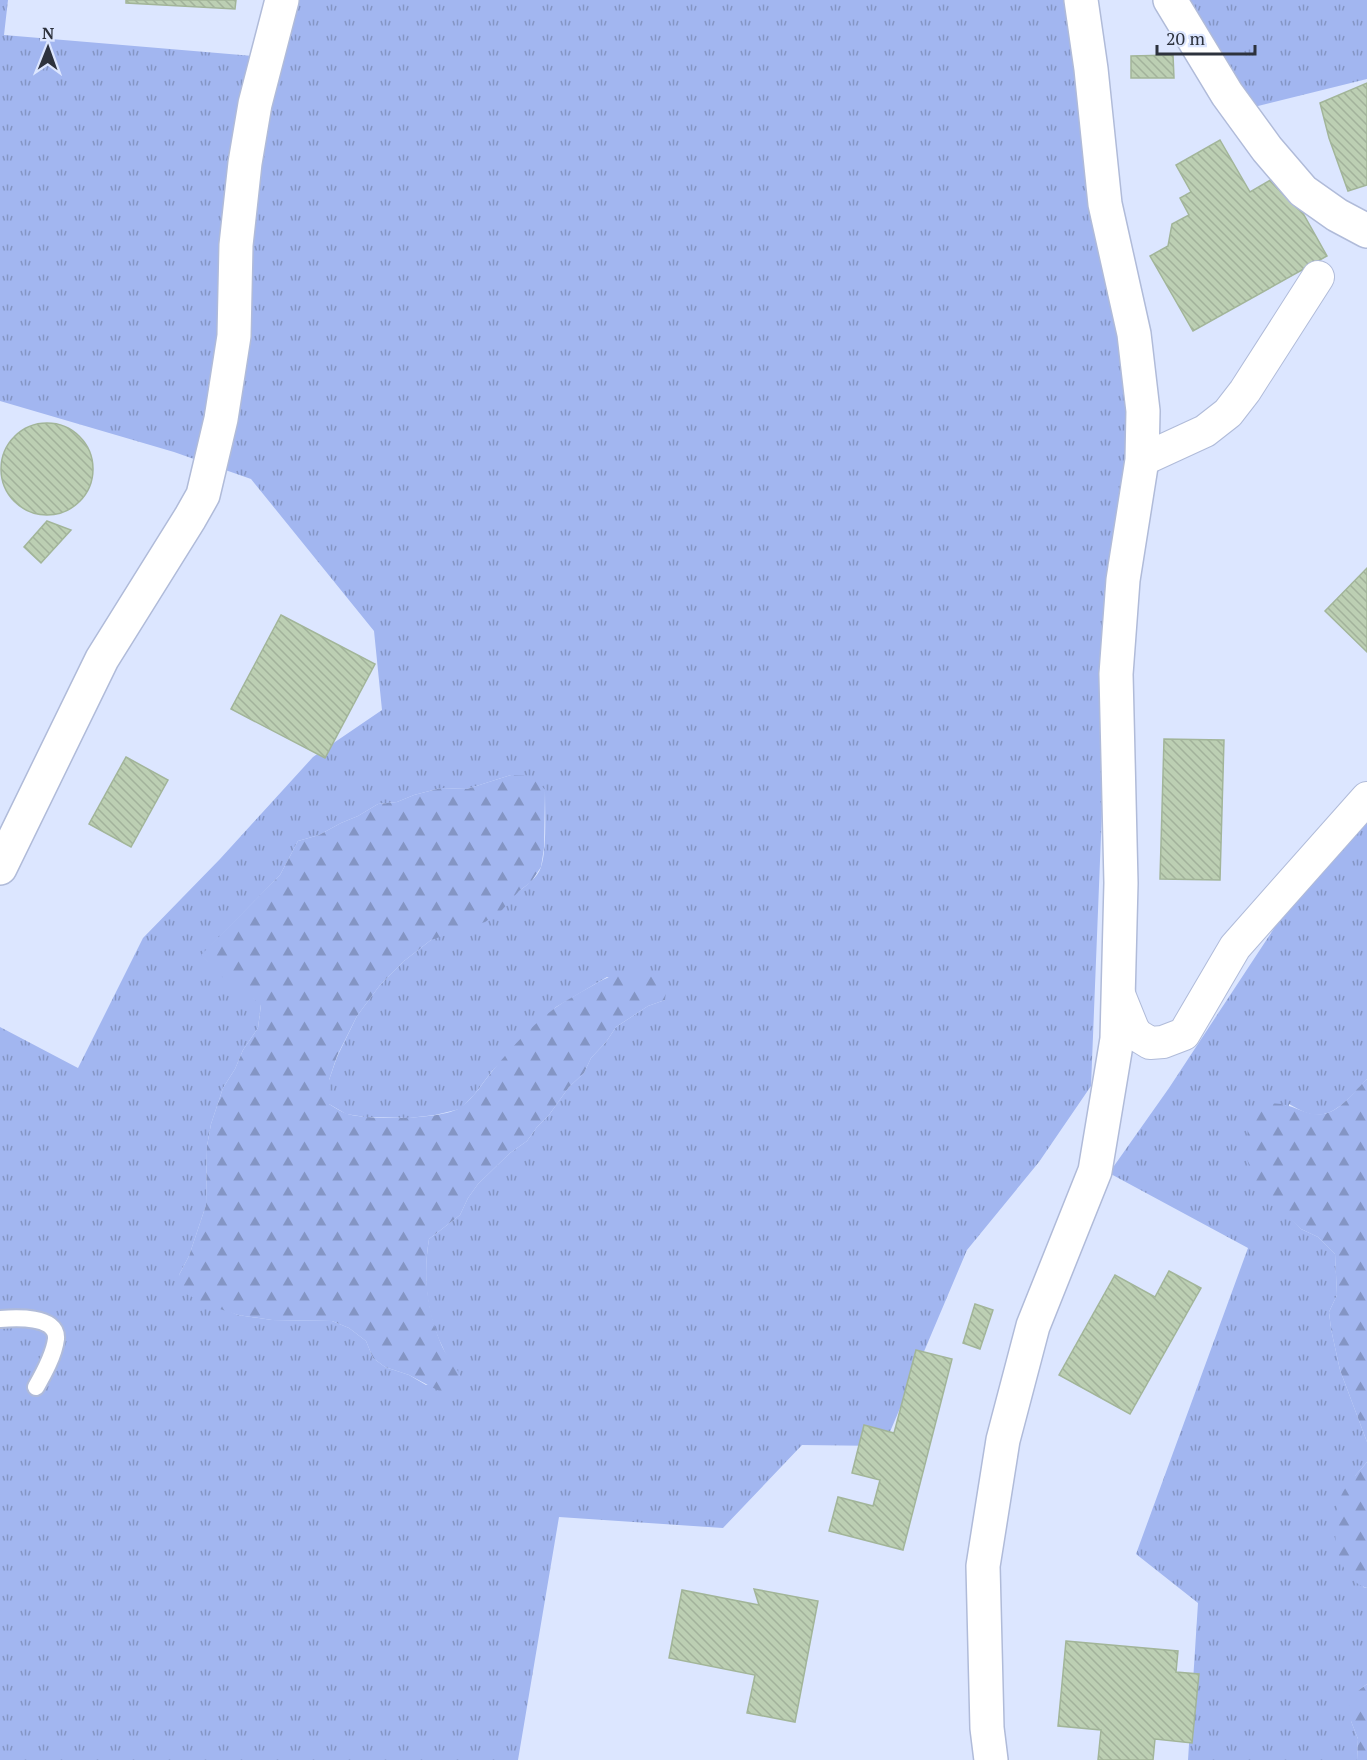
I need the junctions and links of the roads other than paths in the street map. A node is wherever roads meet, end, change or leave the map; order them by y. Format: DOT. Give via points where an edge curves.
graph roads {
  1 [pos="282,0"];
  2 [pos="1082,0"];
  3 [pos="1170,0"];
  4 [pos="1367,231"];
  5 [pos="1318,277"];
  6 [pos="1142,460"];
  7 [pos="1367,798"];
  8 [pos="0,868"];
  9 [pos="1118,991"];
  10 [pos="0,1319"];
  11 [pos="36,1387"];
  12 [pos="991,1760"];
  1 -- 8 [label="street" via="255,105 245,163 236,245 234,336 221,419 203,495 102,659"];
  2 -- 6 [label="street" via="1105,204 1134,334 1143,411"];
  3 -- 4 [label="street" via="1227,94 1267,149 1303,191"];
  5 -- 6 [label="street" via="1228,413 1205,431"];
  6 -- 9 [label="street" via="1123,580 1116,674 1121,883"];
  7 -- 9 [label="street" via="1235,947 1184,1034 1150,1043 1137,1035"];
  9 -- 12 [label="street" via="1117,1039 1095,1171 1033,1326 1003,1440 983,1566"];
  10 -- 11 [label="lane" via="27,1318 46,1323 54,1331 53,1349"];
}
